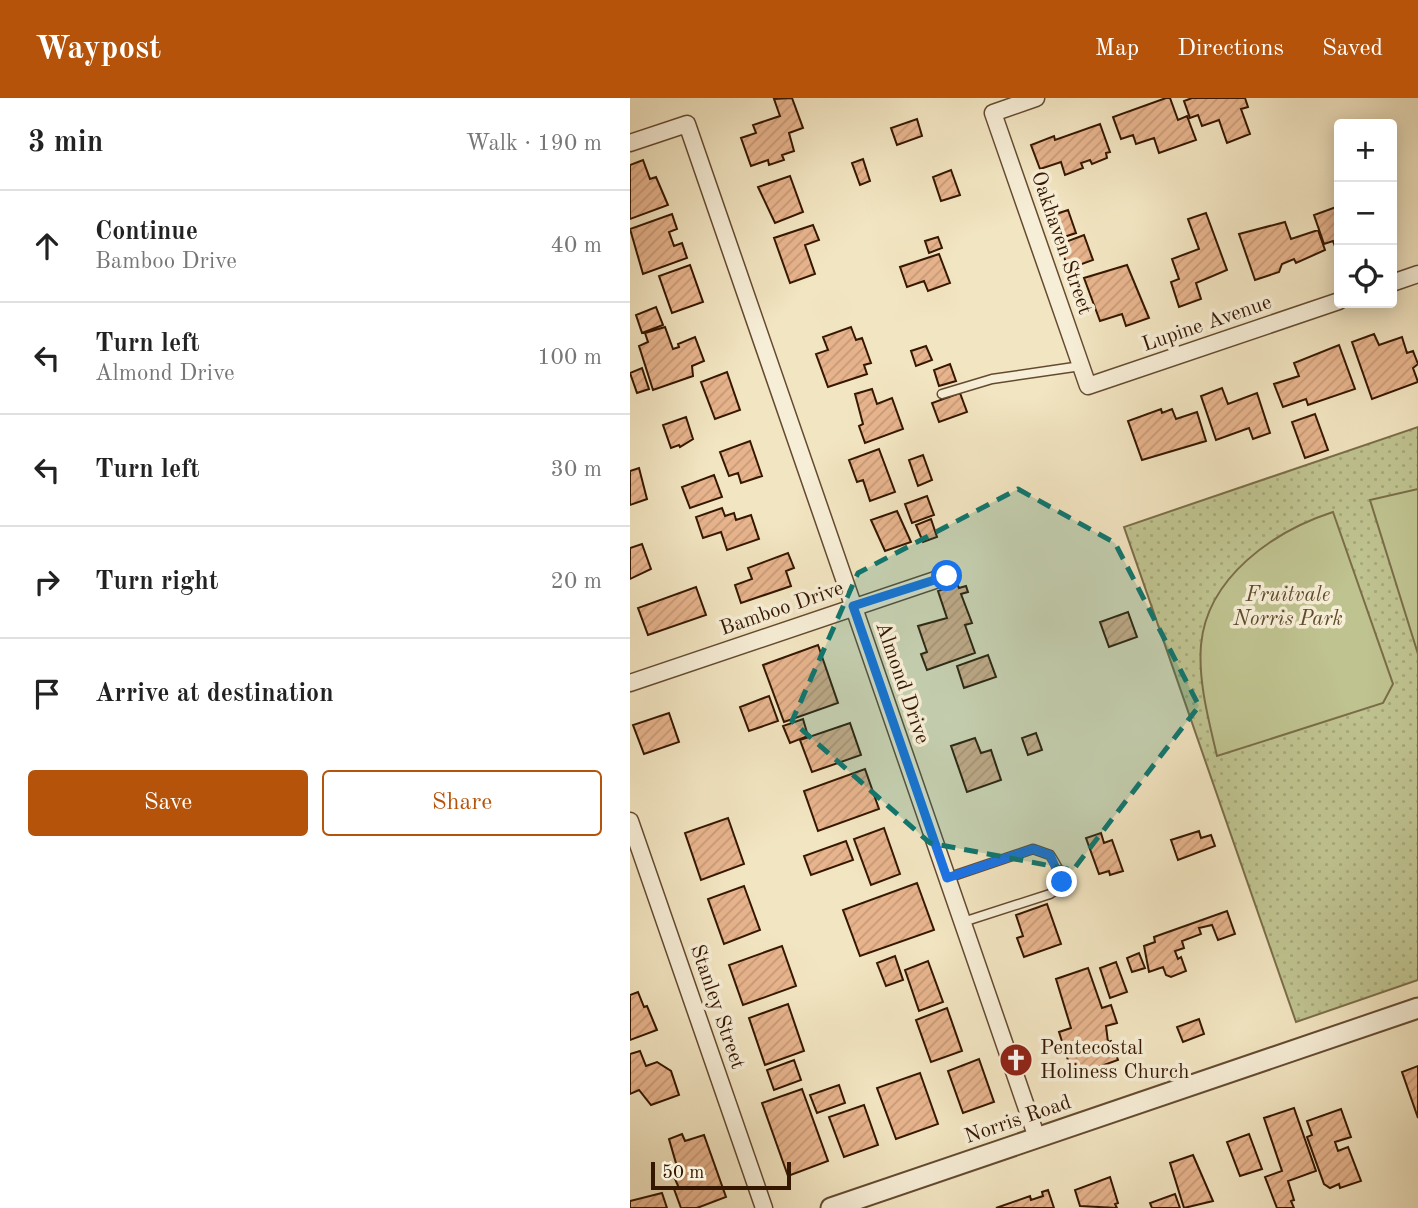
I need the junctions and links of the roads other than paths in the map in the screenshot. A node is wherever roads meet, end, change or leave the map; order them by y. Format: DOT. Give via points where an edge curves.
graph roads {
  1 [pos="1037,98"];
  2 [pos="630,143"];
  3 [pos="1418,274"];
  4 [pos="1397,281"];
  5 [pos="1334,303"];
  6 [pos="1081,366"];
  7 [pos="1088,386"];
  8 [pos="942,394"];
  9 [pos="947,576"];
  10 [pos="853,606"];
  11 [pos="630,683"];
  12 [pos="630,821"];
  13 [pos="947,878"];
  14 [pos="963,922"];
  15 [pos="1418,1008"];
  16 [pos="1037,1138"];
  17 [pos="862,1203"];
  18 [pos="764,1208"];
  19 [pos="831,1208"];
  1 -- 6 [label="street, Oakhaven Street" via="993,113"];
  2 -- 10 [label="street, Almond Drive" via="687,124"];
  3 -- 4 [label="street"];
  5 -- 7 [label="street, Lupine Avenue"];
  6 -- 7 [label="street, Oakhaven Street"];
  6 -- 8 [label="lane" via="992,379"];
  9 -- 10 [label="street, Bamboo Drive"];
  10 -- 11 [label="street, Bamboo Drive"];
  10 -- 13 [label="street, Almond Drive"];
  12 -- 18 [label="street, Stanley Street"];
  13 -- 14 [label="street, Almond Drive"];
  13 -- 14 [label="lane" via="1033,849 1050,855 1061,874 1062,882 1050,894"];
  14 -- 16 [label="street, Almond Drive"];
  15 -- 16 [label="street, Norris Road"];
  16 -- 17 [label="street, Norris Road"];
  17 -- 19 [label="street, Norris Road"];
}
